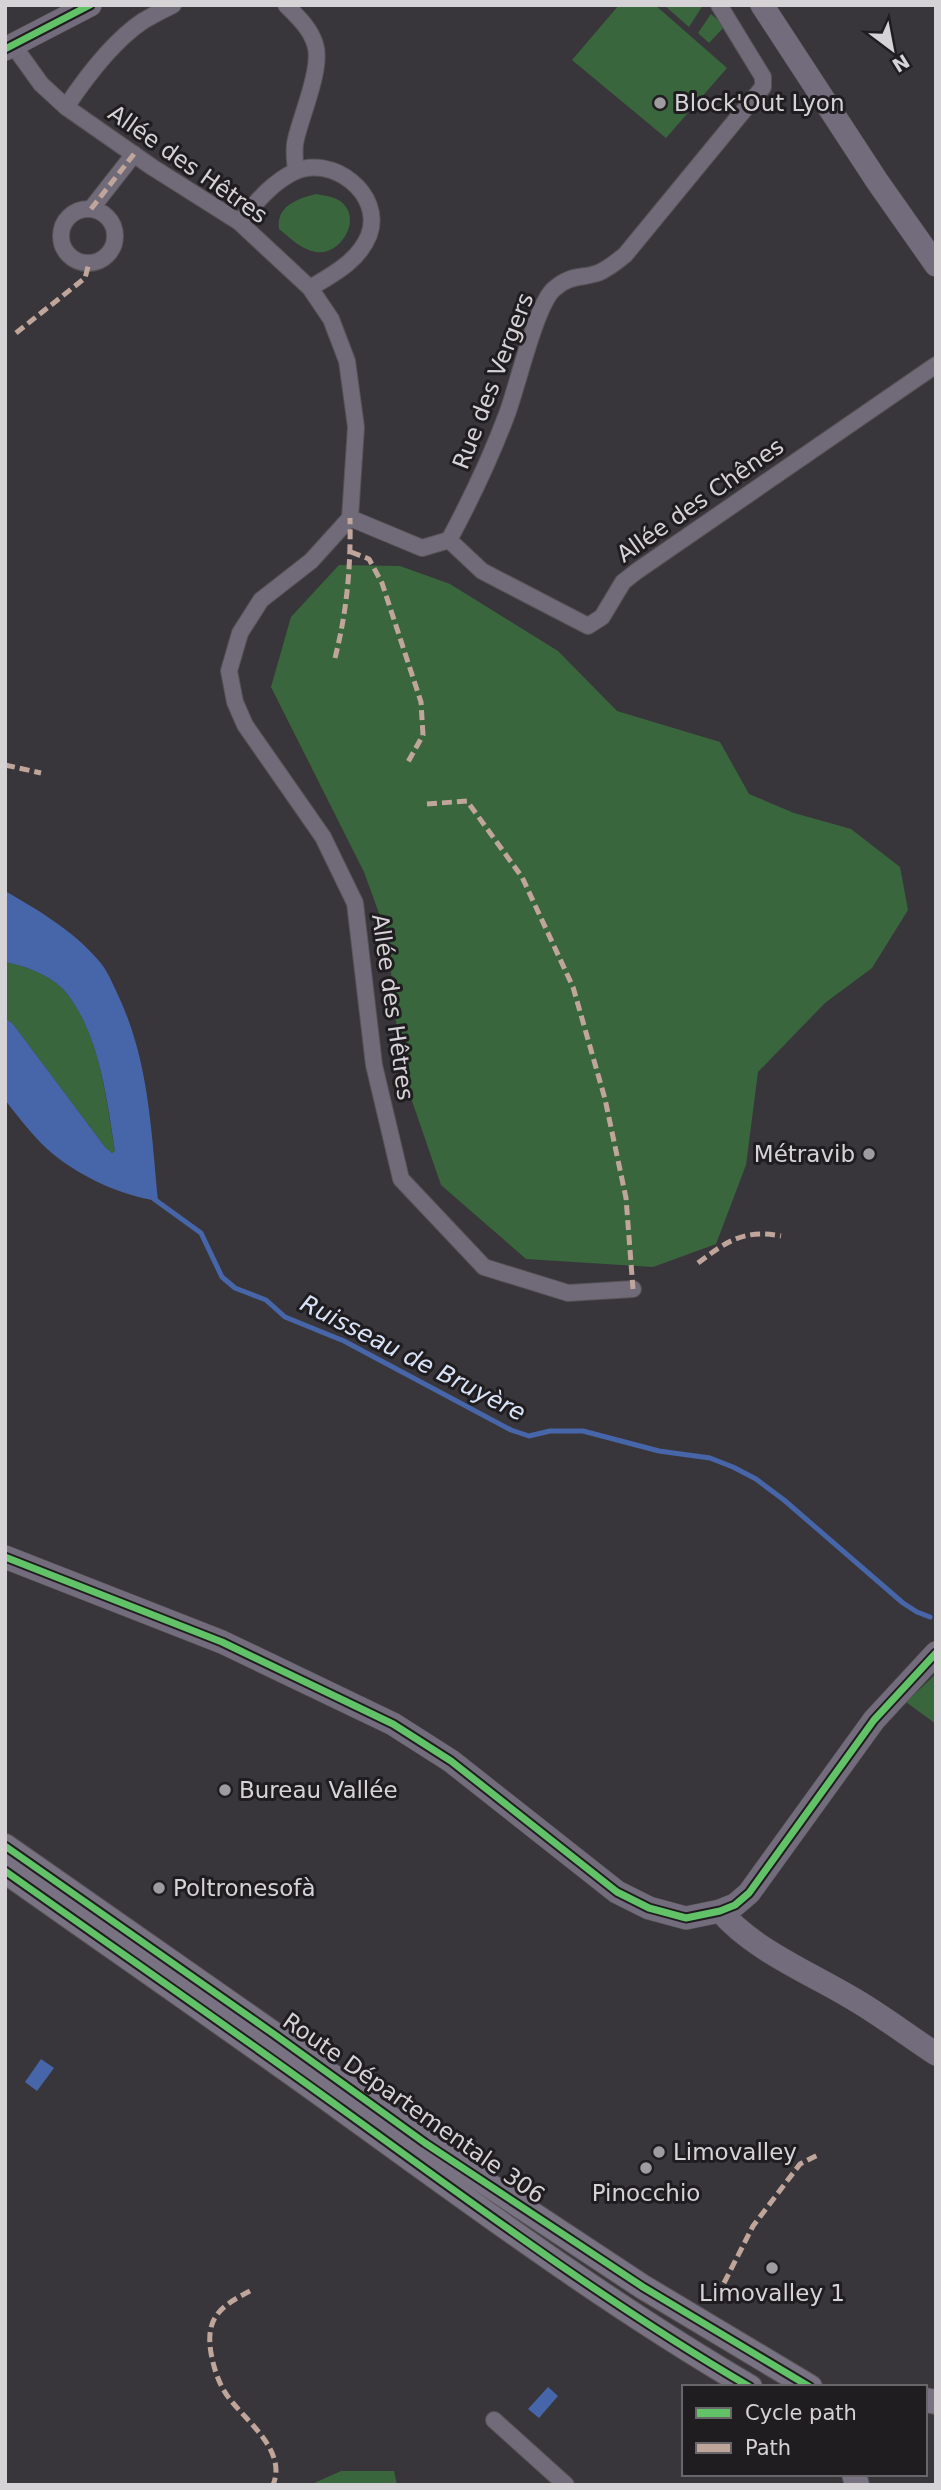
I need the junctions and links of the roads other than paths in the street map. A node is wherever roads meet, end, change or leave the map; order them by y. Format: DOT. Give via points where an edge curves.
graph roads {
  1 [pos="90,5"];
  2 [pos="173,5"];
  3 [pos="286,5"];
  4 [pos="719,5"];
  5 [pos="762,5"];
  6 [pos="9,47"];
  7 [pos="66,107"];
  8 [pos="134,154"];
  9 [pos="296,171"];
  10 [pos="91,209"];
  11 [pos="239,222"];
  12 [pos="936,265"];
  13 [pos="310,288"];
  14 [pos="936,365"];
  15 [pos="350,518"];
  16 [pos="449,540"];
  17 [pos="633,1290"];
  18 [pos="5,1557"];
  19 [pos="936,1653"];
  20 [pos="5,1846"];
  21 [pos="5,1871"];
  22 [pos="720,1911"];
  23 [pos="936,2054"];
  24 [pos="747,2385"];
  25 [pos="807,2385"];
  26 [pos="494,2420"];
  27 [pos="566,2485"];
  1 -- 6 [label="street"];
  2 -- 7 [label="street" via="127,35 89,74"];
  3 -- 9 [label="street" via="317,46 295,141"];
  4 -- 16 [label="street, Rue des Vergers" via="763,77 763,87 625,256 595,274 571,277 551,290 485,469"];
  5 -- 12 [label="street"];
  6 -- 7 [label="street, Allée des Hêtres"];
  7 -- 8 [label="street, Allée des Hêtres"];
  8 -- 10 [label="street"];
  8 -- 11 [label="street, Allée des Hêtres"];
  9 -- 11 [label="street" via="275,184"];
  9 -- 13 [label="street" via="312,167 334,170 358,186 372,220 368,237 349,263"];
  11 -- 13 [label="street, Allée des Hêtres"];
  13 -- 15 [label="street, Allée des Hêtres" via="331,319 347,361 356,427"];
  14 -- 16 [label="street, Allée des Chênes" via="637,571 623,582 602,617 588,626 482,571"];
  15 -- 16 [label="street" via="422,548"];
  15 -- 17 [label="street, Allée des Hêtres" via="311,561 261,600 240,633 229,671 245,725 323,838 355,903 374,1065 401,1179 484,1268 568,1293"];
  18 -- 22 [label="street" via="222,1642 393,1724 456,1765 627,1898 686,1918"];
  19 -- 22 [label="street" via="874,1720 749,1893"];
  20 -- 25 [label="main road, Route Départementale 306" via="425,2143 643,2287"];
  21 -- 24 [label="main road, Route Départementale 306" via="510,2231"];
  22 -- 23 [label="street" via="754,1942 852,1998"];
  26 -- 27 [label="street"];
}
